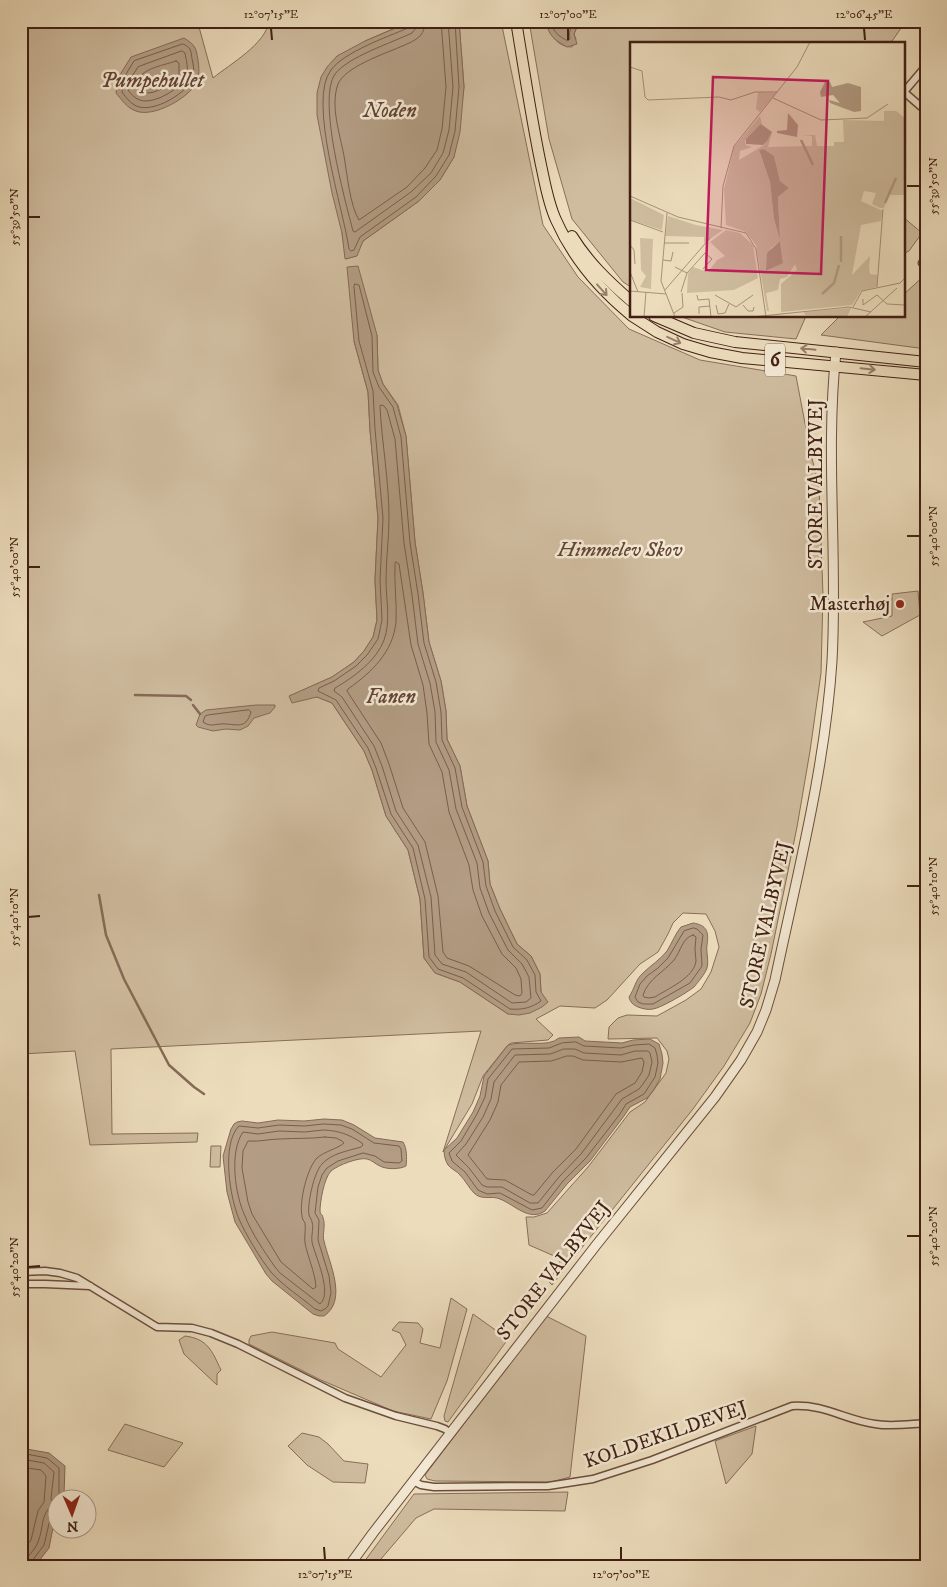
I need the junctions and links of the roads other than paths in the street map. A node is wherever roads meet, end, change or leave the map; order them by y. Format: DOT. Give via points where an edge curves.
graph roads {
  1 [pos="516,21"];
  2 [pos="926,66"];
  3 [pos="926,111"];
  4 [pos="546,187"];
  5 [pos="630,300"];
  6 [pos="630,315"];
  7 [pos="634,318"];
  8 [pos="659,318"];
  9 [pos="836,352"];
  10 [pos="926,362"];
  11 [pos="835,366"];
  12 [pos="926,375"];
  13 [pos="21,1272"];
  14 [pos="21,1284"];
  15 [pos="91,1286"];
  16 [pos="926,1423"];
  17 [pos="450,1433"];
  18 [pos="413,1481"];
  19 [pos="349,1566"];
  1 -- 4 [label="main road, 6"];
  2 -- 3 [label="street" via="904,92"];
  4 -- 5 [label="main road, 6" via="579,248"];
  4 -- 6 [label="main road, 6, one-way" via="556,219 574,252 609,297"];
  7 -- 11 [label="main road, 6, one-way" via="683,344 710,352"];
  9 -- 8 [label="main road, 6, one-way" via="735,342 694,333"];
  9 -- 10 [label="main road, 6"];
  9 -- 11 [label="street, STORE VALBYVEJ"];
  11 -- 12 [label="main road, 6, one-way"];
  11 -- 17 [label="street, STORE VALBYVEJ" via="832,407 834,620 828,699 814,794 766,1010 741,1060 715,1097"];
  13 -- 15 [label="street" via="60,1273"];
  14 -- 15 [label="street"];
  15 -- 17 [label="street" via="157,1327 192,1328 211,1333 345,1398 437,1426"];
  16 -- 18 [label="street, KOLDEKILDEVEJ" via="875,1424 807,1405 792,1406 652,1460 592,1479 548,1486 434,1487"];
  17 -- 18 [label="street, STORE VALBYVEJ"];
  18 -- 19 [label="street, STORE VALBYVEJ"];
}
